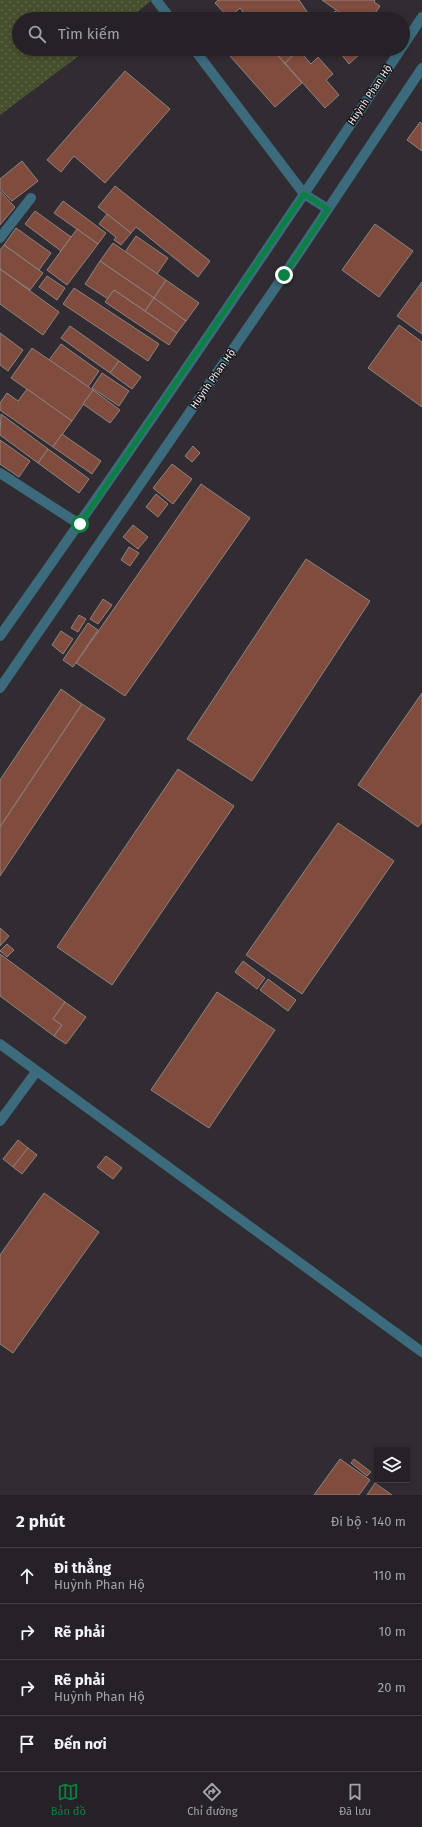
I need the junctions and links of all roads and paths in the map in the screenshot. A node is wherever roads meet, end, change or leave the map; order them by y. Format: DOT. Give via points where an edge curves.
graph roads {
  1 [pos="156,0"];
  2 [pos="165,12"];
  3 [pos="422,17"];
  4 [pos="410,35"];
  5 [pos="199,56"];
  6 [pos="396,56"];
  7 [pos="422,68"];
  8 [pos="304,194"];
  9 [pos="31,198"];
  10 [pos="328,209"];
  11 [pos="0,238"];
  12 [pos="0,473"];
  13 [pos="80,524"];
  14 [pos="0,636"];
  15 [pos="0,688"];
  16 [pos="0,1044"];
  17 [pos="36,1072"];
  18 [pos="0,1121"];
  19 [pos="422,1352"];
  1 -- 2 [label="street"];
  3 -- 4 [label="street"];
  5 -- 8 [label="street"];
  6 -- 8 [label="street, Huỳnh Phan Hộ"];
  7 -- 10 [label="street, Huỳnh Phan Hộ"];
  8 -- 10 [label="street"];
  8 -- 13 [label="street, Huỳnh Phan Hộ"];
  9 -- 11 [label="street"];
  10 -- 15 [label="street, Huỳnh Phan Hộ"];
  12 -- 13 [label="street"];
  13 -- 14 [label="street, Huỳnh Phan Hộ"];
  16 -- 17 [label="street"];
  17 -- 18 [label="street"];
  17 -- 19 [label="street"];
}
